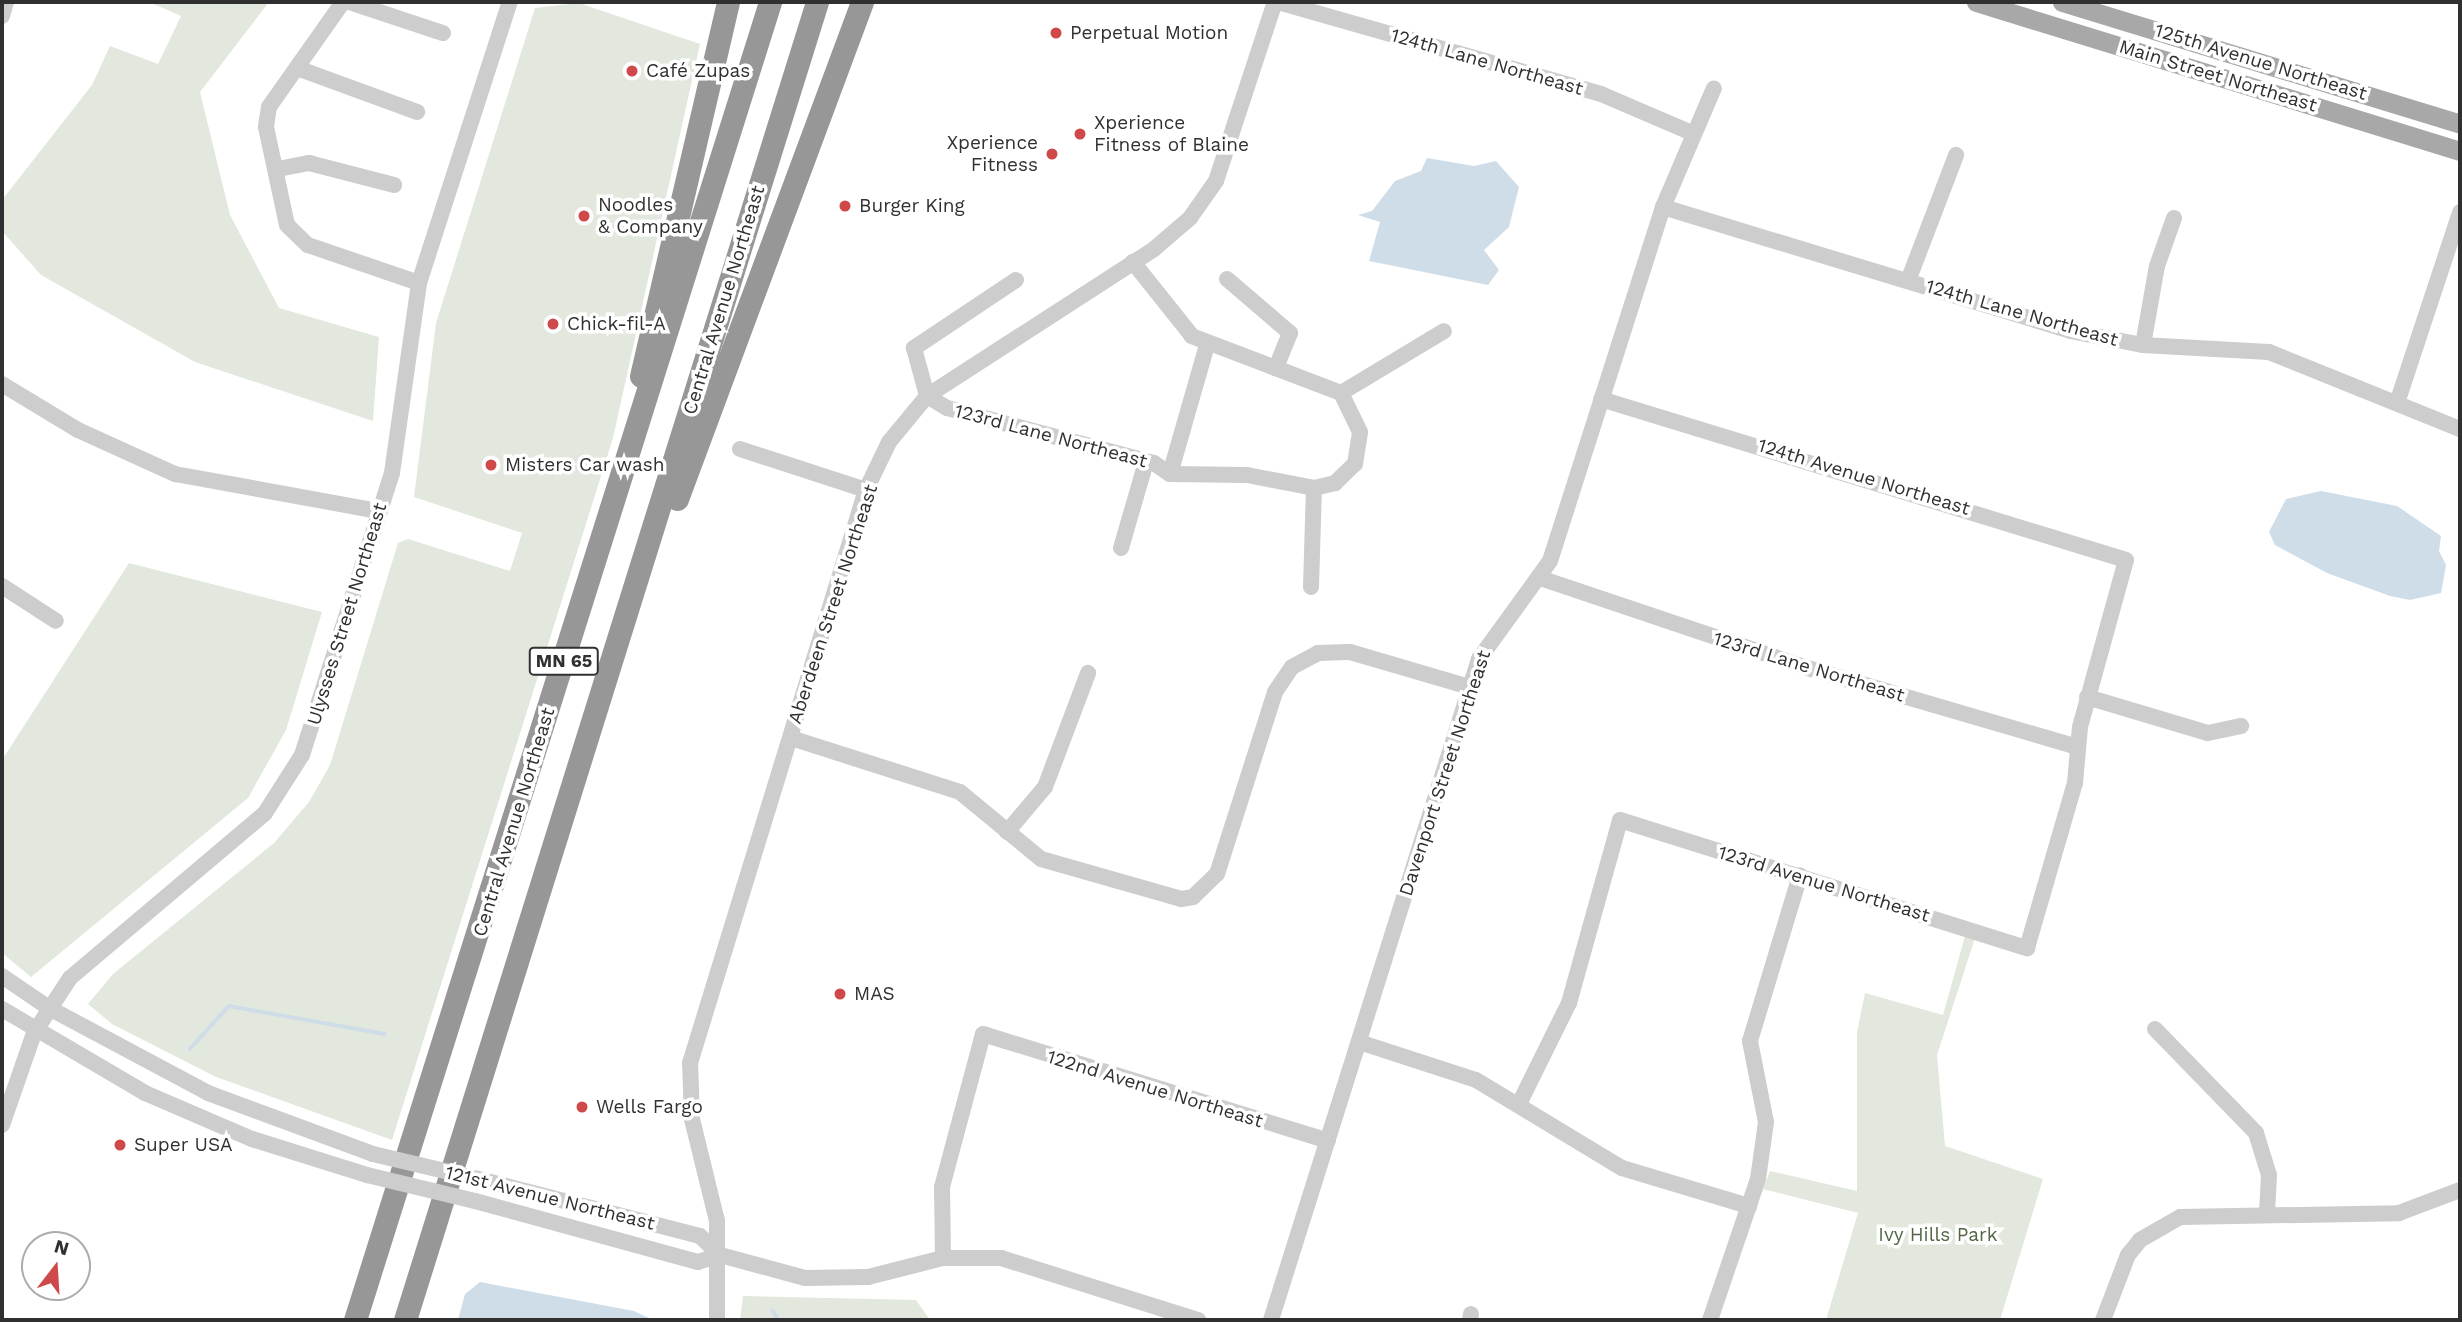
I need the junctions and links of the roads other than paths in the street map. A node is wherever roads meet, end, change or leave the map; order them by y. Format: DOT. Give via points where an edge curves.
graph roads {
  1 [pos="6,2"];
  2 [pos="343,2"];
  3 [pos="349,2"];
  4 [pos="510,2"];
  5 [pos="728,2"];
  6 [pos="770,2"];
  7 [pos="817,2"];
  8 [pos="862,2"];
  9 [pos="1277,2"];
  10 [pos="1976,2"];
  11 [pos="2062,2"];
  12 [pos="2,16"];
  13 [pos="443,33"];
  14 [pos="296,68"];
  15 [pos="1714,88"];
  16 [pos="417,112"];
  17 [pos="2460,124"];
  18 [pos="1692,133"];
  19 [pos="2460,151"];
  20 [pos="1956,155"];
  21 [pos="278,169"];
  22 [pos="394,185"];
  23 [pos="1663,207"];
  24 [pos="2460,212"];
  25 [pos="2174,218"];
  26 [pos="1133,262"];
  27 [pos="1227,279"];
  28 [pos="1016,280"];
  29 [pos="1908,281"];
  30 [pos="419,283"];
  31 [pos="1444,331"];
  32 [pos="1207,345"];
  33 [pos="2143,345"];
  34 [pos="1276,368"];
  35 [pos="2,384"];
  36 [pos="1341,393"];
  37 [pos="927,396"];
  38 [pos="1601,399"];
  39 [pos="2398,400"];
  40 [pos="2460,429"];
  41 [pos="740,449"];
  42 [pos="628,458"];
  43 [pos="1146,462"];
  44 [pos="1170,474"];
  45 [pos="1314,488"];
  46 [pos="866,490"];
  47 [pos="379,511"];
  48 [pos="1121,548"];
  49 [pos="1543,579"];
  50 [pos="1311,587"];
  51 [pos="4,593"];
  52 [pos="629,607"];
  53 [pos="57,621"];
  54 [pos="1088,673"];
  55 [pos="1471,687"];
  56 [pos="2087,697"];
  57 [pos="2241,726"];
  58 [pos="790,738"];
  59 [pos="2078,747"];
  60 [pos="1007,832"];
  61 [pos="1800,875"];
  62 [pos="2,976"];
  63 [pos="2,1009"];
  64 [pos="49,1009"];
  65 [pos="2155,1029"];
  66 [pos="34,1033"];
  67 [pos="1359,1042"];
  68 [pos="1519,1104"];
  69 [pos="2,1125"];
  70 [pos="1328,1141"];
  71 [pos="2460,1190"];
  72 [pos="1749,1206"];
  73 [pos="2267,1212"];
  74 [pos="720,1255"];
  75 [pos="943,1258"];
  76 [pos="355,1320"];
  77 [pos="405,1320"];
  78 [pos="717,1320"];
  79 [pos="1198,1320"];
  80 [pos="1271,1320"];
  81 [pos="1710,1320"];
  82 [pos="2103,1320"];
  1 -- 12 [label="street"];
  2 -- 14 [label="street"];
  3 -- 13 [label="street"];
  4 -- 30 [label="street, Ulysses Street Northeast"];
  5 -- 42 [label="highway" via="680,189"];
  6 -- 42 [label="highway, Central Avenue Northeast / MN 65"];
  7 -- 52 [label="highway, Central Avenue Northeast / MN 65"];
  8 -- 52 [label="highway" via="657,550"];
  9 -- 18 [label="street, 124th Lane Northeast" via="1601,94"];
  9 -- 26 [label="street, Aberdeen Street Northeast" via="1216,181 1190,218"];
  10 -- 19 [label="main road, Main Street Northeast"];
  11 -- 17 [label="main road, 125th Avenue Northeast"];
  14 -- 16 [label="street"];
  14 -- 21 [label="street" via="269,107 266,127"];
  15 -- 18 [label="street, Davenport Street Northeast"];
  18 -- 23 [label="street, Davenport Street Northeast"];
  20 -- 29 [label="street"];
  21 -- 22 [label="street" via="309,163"];
  21 -- 30 [label="street" via="287,225 308,245"];
  23 -- 29 [label="street, 124th Lane Northeast"];
  23 -- 38 [label="street, Davenport Street Northeast"];
  24 -- 39 [label="street"];
  25 -- 33 [label="street" via="2157,266"];
  26 -- 32 [label="street" via="1186,331"];
  26 -- 37 [label="street, Aberdeen Street Northeast"];
  27 -- 34 [label="street" via="1290,333"];
  28 -- 37 [label="street" via="914,348"];
  29 -- 33 [label="street, 124th Lane Northeast" via="2070,331"];
  30 -- 47 [label="street, Ulysses Street Northeast" via="392,472"];
  31 -- 36 [label="street"];
  32 -- 34 [label="street"];
  32 -- 44 [label="street"];
  33 -- 39 [label="street, 124th Lane Northeast" via="2269,352"];
  34 -- 36 [label="street"];
  35 -- 47 [label="street" via="78,430 175,474"];
  36 -- 45 [label="street" via="1356,416 1361,445 1355,464 1335,483"];
  37 -- 43 [label="street, 123rd Lane Northeast" via="947,408"];
  37 -- 46 [label="street, Aberdeen Street Northeast" via="889,442"];
  38 -- 49 [label="street, Davenport Street Northeast"];
  38 -- 56 [label="street, 124th Avenue Northeast" via="2126,560"];
  39 -- 40 [label="street, 124th Lane Northeast"];
  41 -- 46 [label="street"];
  42 -- 76 [label="highway, Central Avenue Northeast / MN 65"];
  43 -- 44 [label="street, 123rd Lane Northeast"];
  43 -- 48 [label="street"];
  44 -- 45 [label="street, 123rd Lane Northeast" via="1247,475"];
  45 -- 50 [label="street"];
  46 -- 58 [label="street, Aberdeen Street Northeast"];
  47 -- 64 [label="street, Ulysses Street Northeast" via="313,726 285,789 247,830 112,938"];
  49 -- 55 [label="street, Davenport Street Northeast" via="1488,641"];
  49 -- 59 [label="street, 123rd Lane Northeast" via="1804,667"];
  51 -- 53 [label="street"];
  52 -- 77 [label="highway, Central Avenue Northeast / MN 65"];
  54 -- 60 [label="street" via="1045,787"];
  55 -- 60 [label="street" via="1350,652 1304,659 1275,692 1217,874 1193,897 1167,899 1056,865"];
  55 -- 67 [label="street, Davenport Street Northeast"];
  56 -- 57 [label="street" via="2208,733"];
  56 -- 59 [label="street"];
  58 -- 60 [label="street" via="960,792"];
  58 -- 74 [label="street, Aberdeen Street Northeast" via="690,1063 692,1119 714,1192"];
  59 -- 61 [label="street, 123rd Avenue Northeast" via="2075,783 2027,948"];
  61 -- 68 [label="street, 123rd Avenue Northeast" via="1620,820 1569,1003"];
  61 -- 72 [label="street" via="1751,1041 1766,1122"];
  62 -- 64 [label="street, 121st Avenue Northeast"];
  63 -- 66 [label="street, 121st Avenue Northeast"];
  64 -- 66 [label="street, Ulysses Street Northeast"];
  64 -- 74 [label="street, 121st Avenue Northeast, bridge" via="208,1093 373,1154 699,1236"];
  65 -- 73 [label="street" via="2256,1133 2269,1175"];
  66 -- 69 [label="street, Ulysses Street Northeast"];
  66 -- 74 [label="street, 121st Avenue Northeast, bridge" via="196,1117 368,1175 698,1262"];
  67 -- 68 [label="street" via="1476,1080"];
  67 -- 70 [label="street, Davenport Street Northeast"];
  68 -- 72 [label="street" via="1622,1168"];
  70 -- 75 [label="street, 122nd Avenue Northeast" via="984,1034 942,1187"];
  70 -- 80 [label="street, Davenport Street Northeast"];
  71 -- 73 [label="street" via="2399,1213"];
  72 -- 81 [label="street"];
  73 -- 82 [label="street" via="2205,1213 2155,1229 2128,1255"];
  74 -- 75 [label="street, 121st Avenue Northeast" via="829,1279 868,1277"];
  74 -- 78 [label="street, Aberdeen Street Northeast"];
  75 -- 79 [label="street, 121st Avenue Northeast" via="1001,1258"];
}
